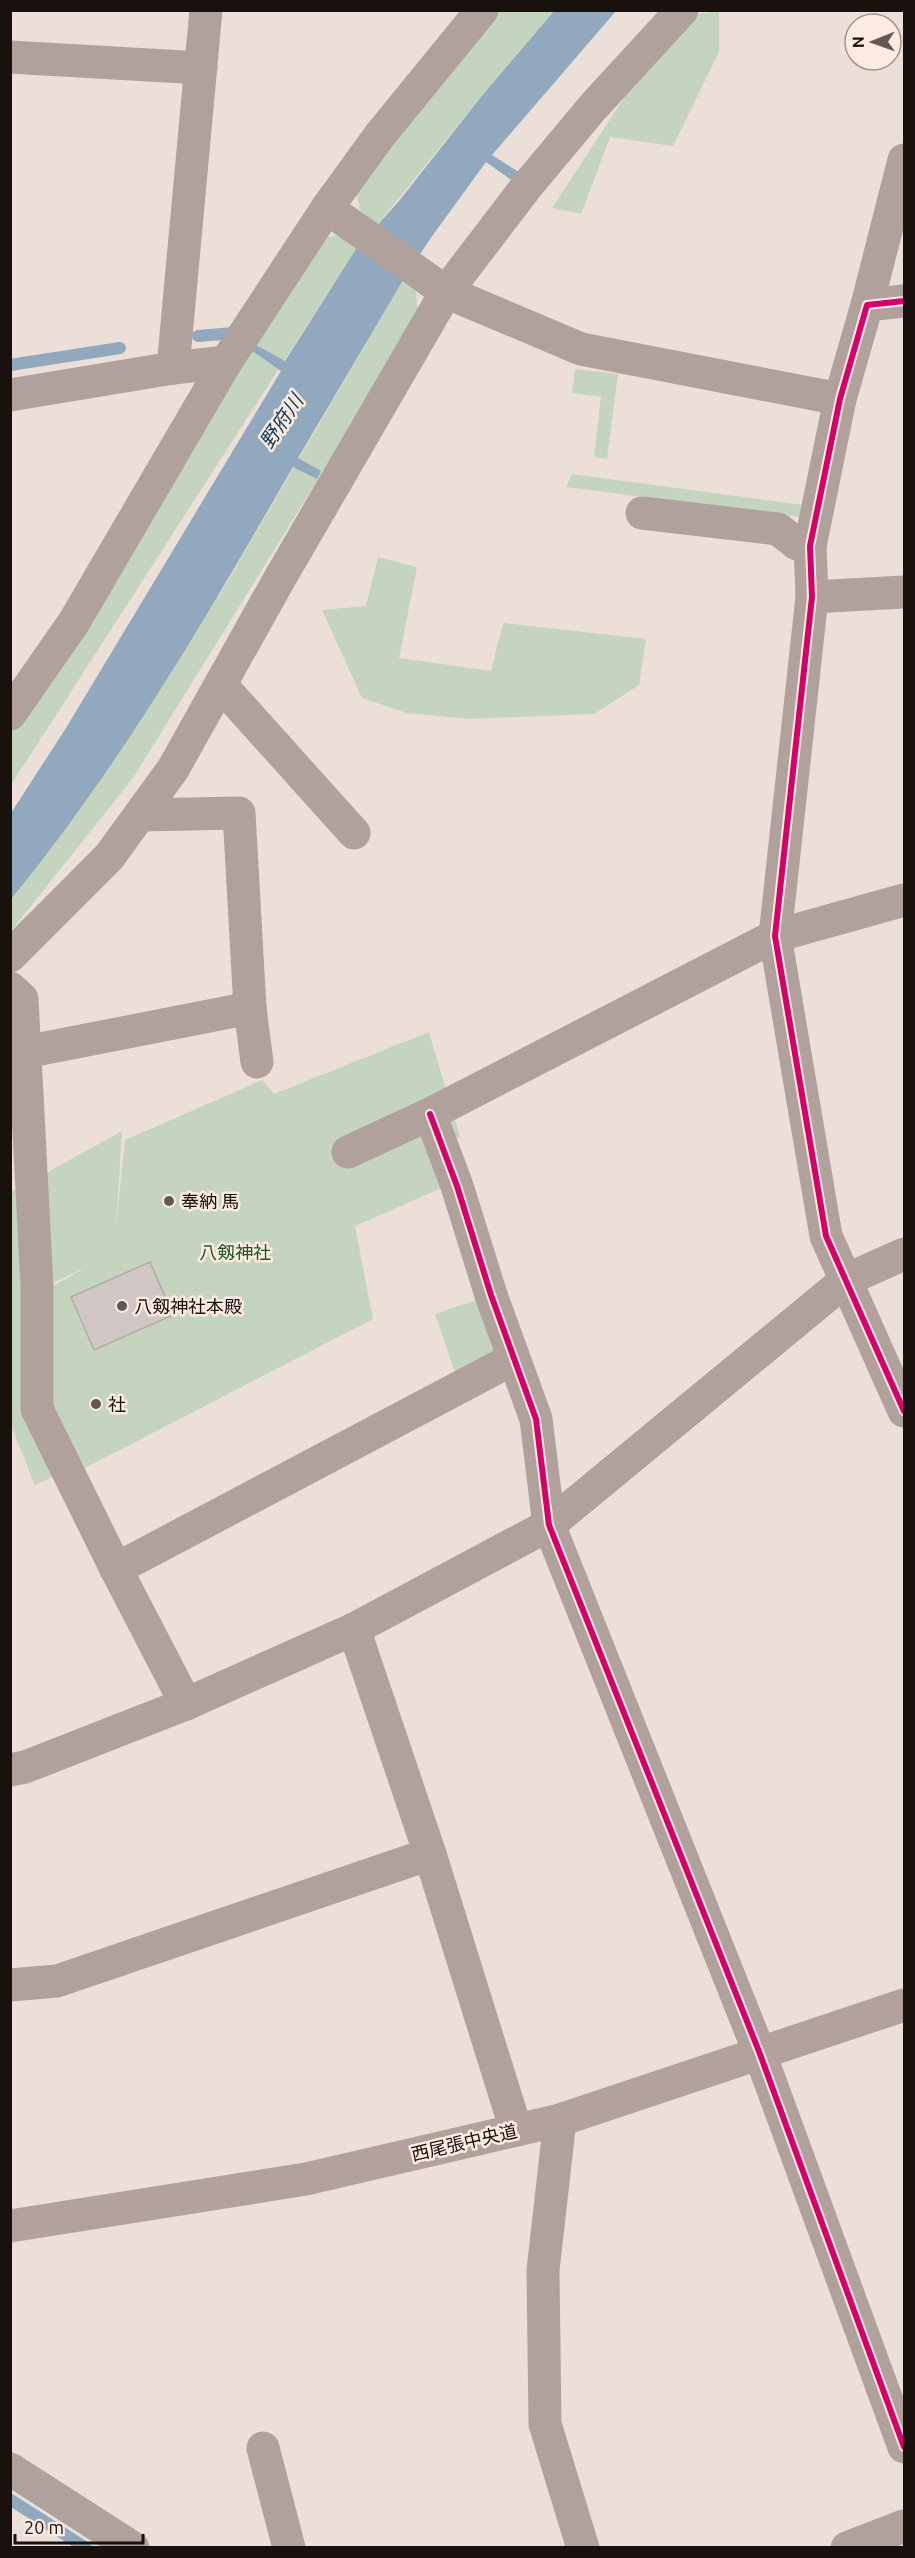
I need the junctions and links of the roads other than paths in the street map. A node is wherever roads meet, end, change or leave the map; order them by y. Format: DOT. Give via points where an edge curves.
graph roads {
  1 [pos="206,10"];
  2 [pos="482,10"];
  3 [pos="682,10"];
  4 [pos="10,57"];
  5 [pos="201,68"];
  6 [pos="904,160"];
  7 [pos="329,210"];
  8 [pos="443,290"];
  9 [pos="904,301"];
  10 [pos="867,305"];
  11 [pos="226,362"];
  12 [pos="173,368"];
  13 [pos="10,395"];
  14 [pos="840,399"];
  15 [pos="642,513"];
  16 [pos="810,546"];
  17 [pos="904,592"];
  18 [pos="812,597"];
  19 [pos="220,685"];
  20 [pos="10,714"];
  21 [pos="140,815"];
  22 [pos="354,833"];
  23 [pos="904,900"];
  24 [pos="775,936"];
  25 [pos="10,956"];
  26 [pos="10,988"];
  27 [pos="250,1008"];
  28 [pos="25,1052"];
  29 [pos="257,1062"];
  30 [pos="430,1114"];
  31 [pos="348,1152"];
  32 [pos="904,1254"];
  33 [pos="846,1280"];
  34 [pos="513,1359"];
  35 [pos="24,1365"];
  36 [pos="904,1411"];
  37 [pos="549,1525"];
  38 [pos="116,1569"];
  39 [pos="354,1629"];
  40 [pos="186,1704"];
  41 [pos="10,1770"];
  42 [pos="430,1854"];
  43 [pos="10,1985"];
  44 [pos="904,2005"];
  45 [pos="760,2054"];
  46 [pos="560,2120"];
  47 [pos="516,2130"];
  48 [pos="10,2226"];
  49 [pos="904,2446"];
  50 [pos="262,2448"];
  51 [pos="10,2469"];
  52 [pos="904,2526"];
  53 [pos="134,2547"];
  54 [pos="290,2547"];
  55 [pos="584,2547"];
  56 [pos="847,2547"];
  1 -- 5 [label="street"];
  2 -- 7 [label="street" via="380,135"];
  3 -- 8 [label="street" via="563,142"];
  4 -- 5 [label="street"];
  5 -- 12 [label="street"];
  6 -- 10 [label="street"];
  7 -- 8 [label="street"];
  7 -- 11 [label="street"];
  8 -- 14 [label="street" via="581,349"];
  8 -- 19 [label="street"];
  9 -- 10 [label="street"];
  10 -- 14 [label="street"];
  11 -- 12 [label="street"];
  11 -- 20 [label="street" via="74,622"];
  12 -- 13 [label="street"];
  14 -- 16 [label="street"];
  15 -- 16 [label="street" via="778,530 797,544"];
  16 -- 18 [label="street"];
  17 -- 18 [label="street"];
  18 -- 24 [label="street"];
  19 -- 21 [label="street" via="173,769"];
  19 -- 22 [label="street"];
  21 -- 25 [label="street" via="109,857"];
  21 -- 27 [label="street" via="239,813"];
  23 -- 24 [label="street"];
  24 -- 30 [label="street"];
  24 -- 33 [label="street" via="826,1236"];
  26 -- 28 [label="street" via="22,999"];
  27 -- 28 [label="street"];
  27 -- 29 [label="street"];
  28 -- 35 [label="street" via="37,1286"];
  30 -- 31 [label="street"];
  30 -- 34 [label="street"];
  32 -- 33 [label="street"];
  33 -- 36 [label="street"];
  33 -- 37 [label="street"];
  34 -- 37 [label="street" via="536,1419"];
  34 -- 38 [label="street"];
  35 -- 38 [label="street" via="37,1409"];
  37 -- 39 [label="street"];
  37 -- 45 [label="street"];
  38 -- 40 [label="street"];
  39 -- 40 [label="street"];
  39 -- 42 [label="street"];
  40 -- 41 [label="street"];
  42 -- 43 [label="street" via="57,1981"];
  42 -- 47 [label="street"];
  44 -- 45 [label="main road, 西尾張中央道"];
  45 -- 46 [label="main road, 西尾張中央道"];
  45 -- 49 [label="street"];
  46 -- 47 [label="main road, 西尾張中央道"];
  46 -- 55 [label="street" via="543,2270 545,2424"];
  47 -- 48 [label="main road, 西尾張中央道" via="306,2179"];
  50 -- 54 [label="street"];
  51 -- 53 [label="street"];
  52 -- 56 [label="street"];
}
